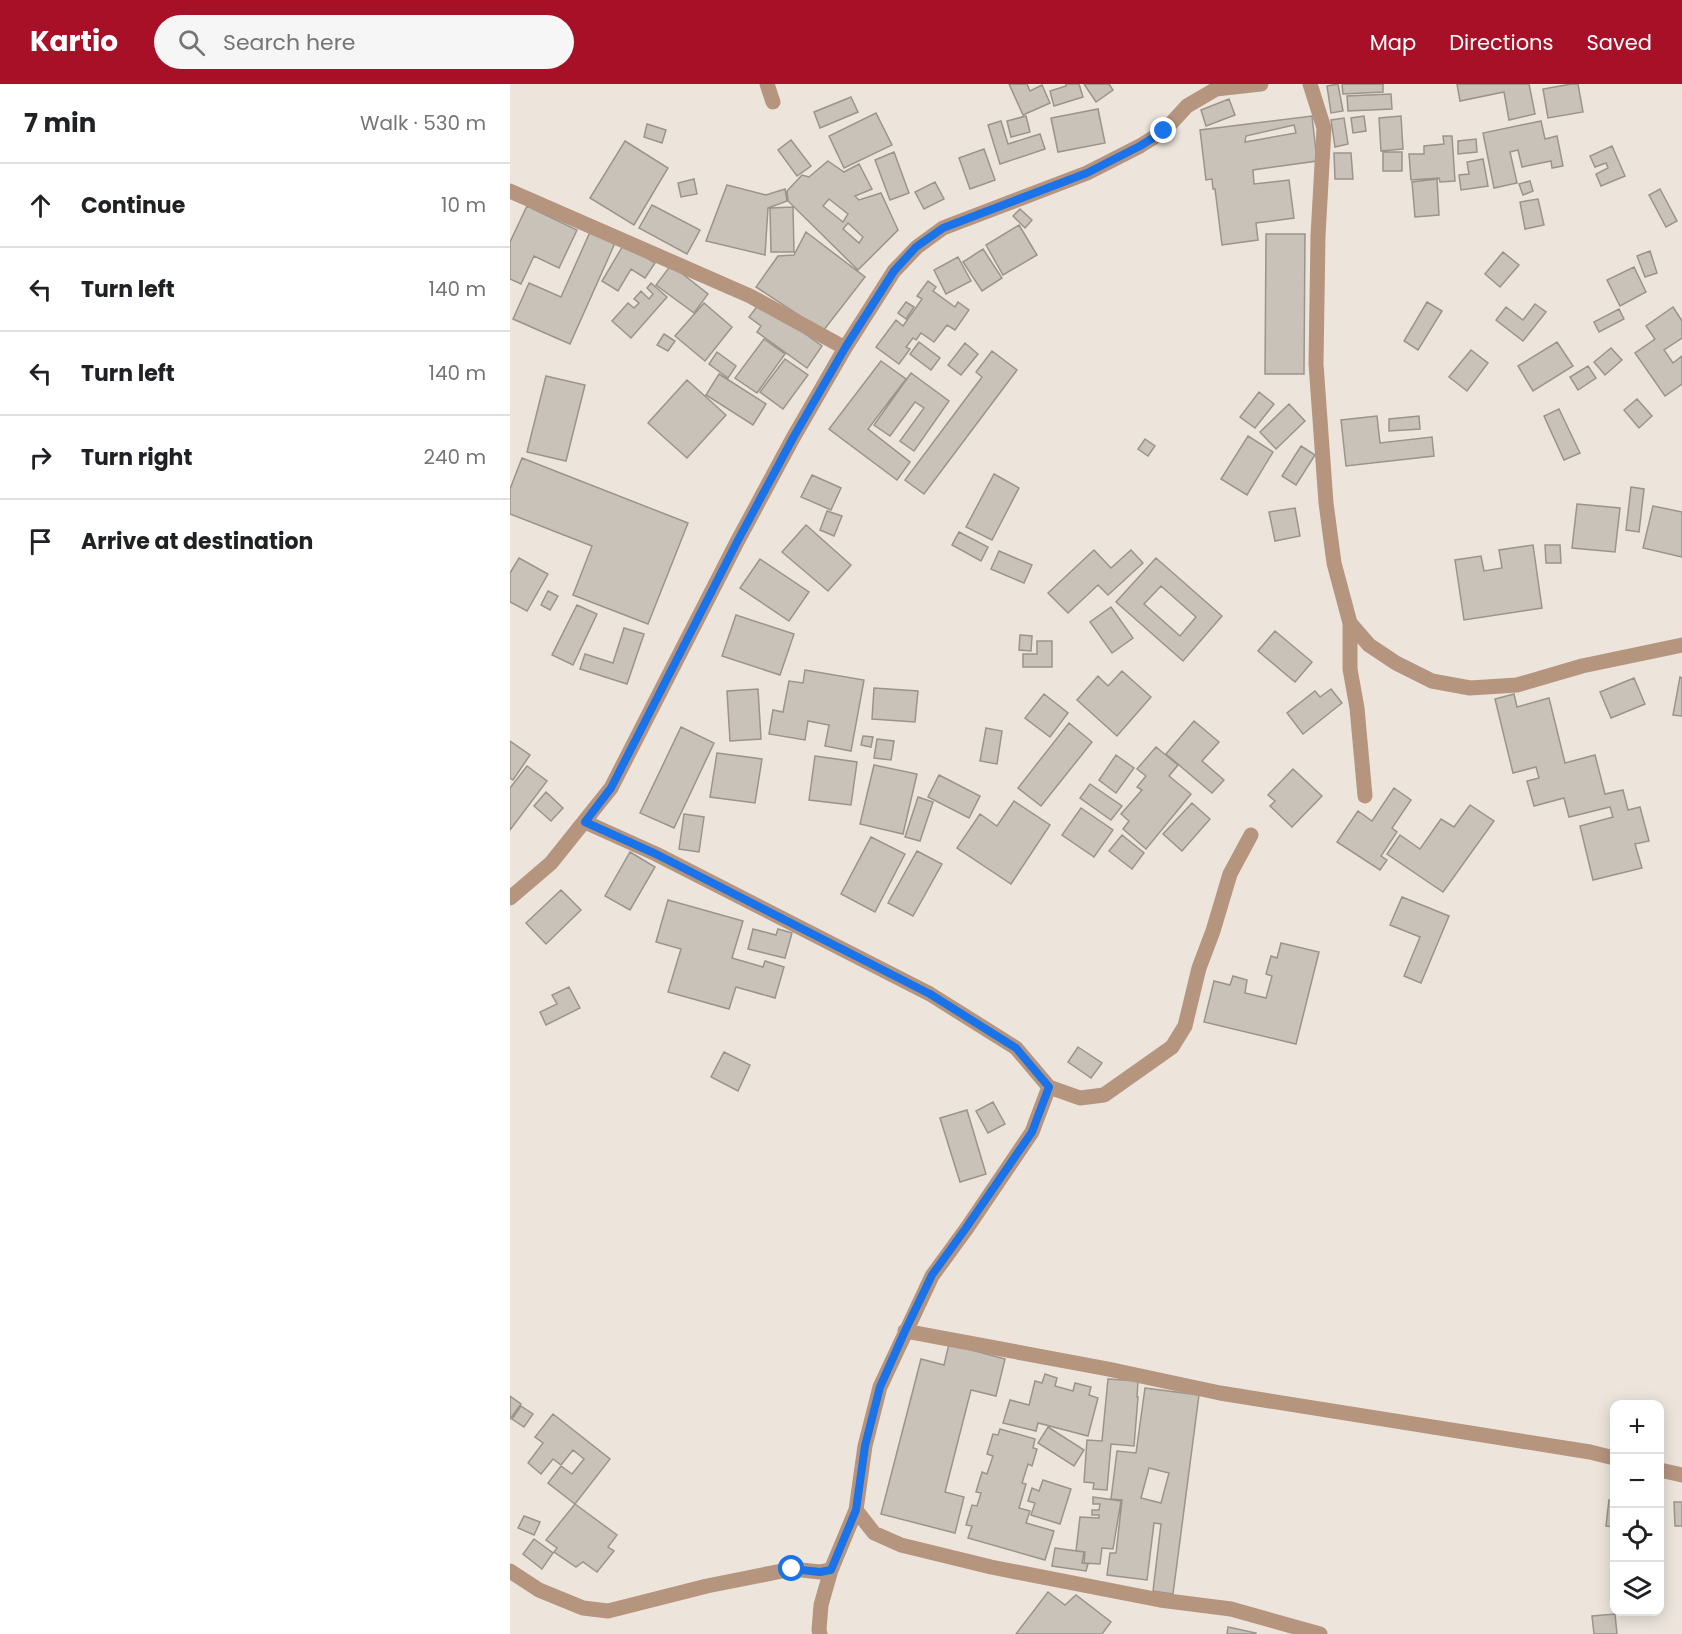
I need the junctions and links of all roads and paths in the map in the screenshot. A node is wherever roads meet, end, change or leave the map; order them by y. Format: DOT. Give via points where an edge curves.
graph roads {
  1 [pos="767,84"];
  2 [pos="1261,84"];
  3 [pos="1310,84"];
  4 [pos="773,102"];
  5 [pos="510,191"];
  6 [pos="845,348"];
  7 [pos="1350,623"];
  8 [pos="1682,645"];
  9 [pos="1365,796"];
  10 [pos="585,822"];
  11 [pos="1251,835"];
  12 [pos="510,898"];
  13 [pos="1049,1087"];
  14 [pos="905,1331"];
  15 [pos="1610,1457"];
  16 [pos="1664,1471"];
  17 [pos="1682,1475"];
  18 [pos="856,1510"];
  19 [pos="831,1570"];
  20 [pos="510,1571"];
  21 [pos="820,1634"];
  22 [pos="1320,1634"];
  1 -- 4 [label="street"];
  2 -- 6 [label="street" via="1216,89 1187,106 1164,131 1087,173 943,228 916,247 894,271"];
  3 -- 7 [label="street" via="1324,128 1316,364 1325,491 1334,563"];
  5 -- 6 [label="street" via="750,296"];
  6 -- 10 [label="street" via="748,521 611,788"];
  7 -- 8 [label="street" via="1369,645 1396,663 1432,681 1470,688 1517,685 1582,666"];
  7 -- 9 [label="street" via="1350,669"];
  10 -- 12 [label="street" via="551,863"];
  10 -- 13 [label="street" via="656,854 930,994 1016,1048"];
  11 -- 13 [label="street" via="1230,874 1199,968 1185,1026 1172,1047 1104,1095 1080,1098"];
  13 -- 14 [label="street" via="1032,1132 932,1275"];
  14 -- 15 [label="street" via="1220,1393"];
  14 -- 18 [label="street" via="880,1387 865,1446"];
  16 -- 17 [label="street"];
  18 -- 19 [label="street"];
  18 -- 22 [label="street" via="874,1533 901,1545 1160,1600 1231,1609"];
  19 -- 20 [label="street" via="792,1569 608,1611 583,1608 550,1595"];
  19 -- 21 [label="street" via="821,1605"];
}
